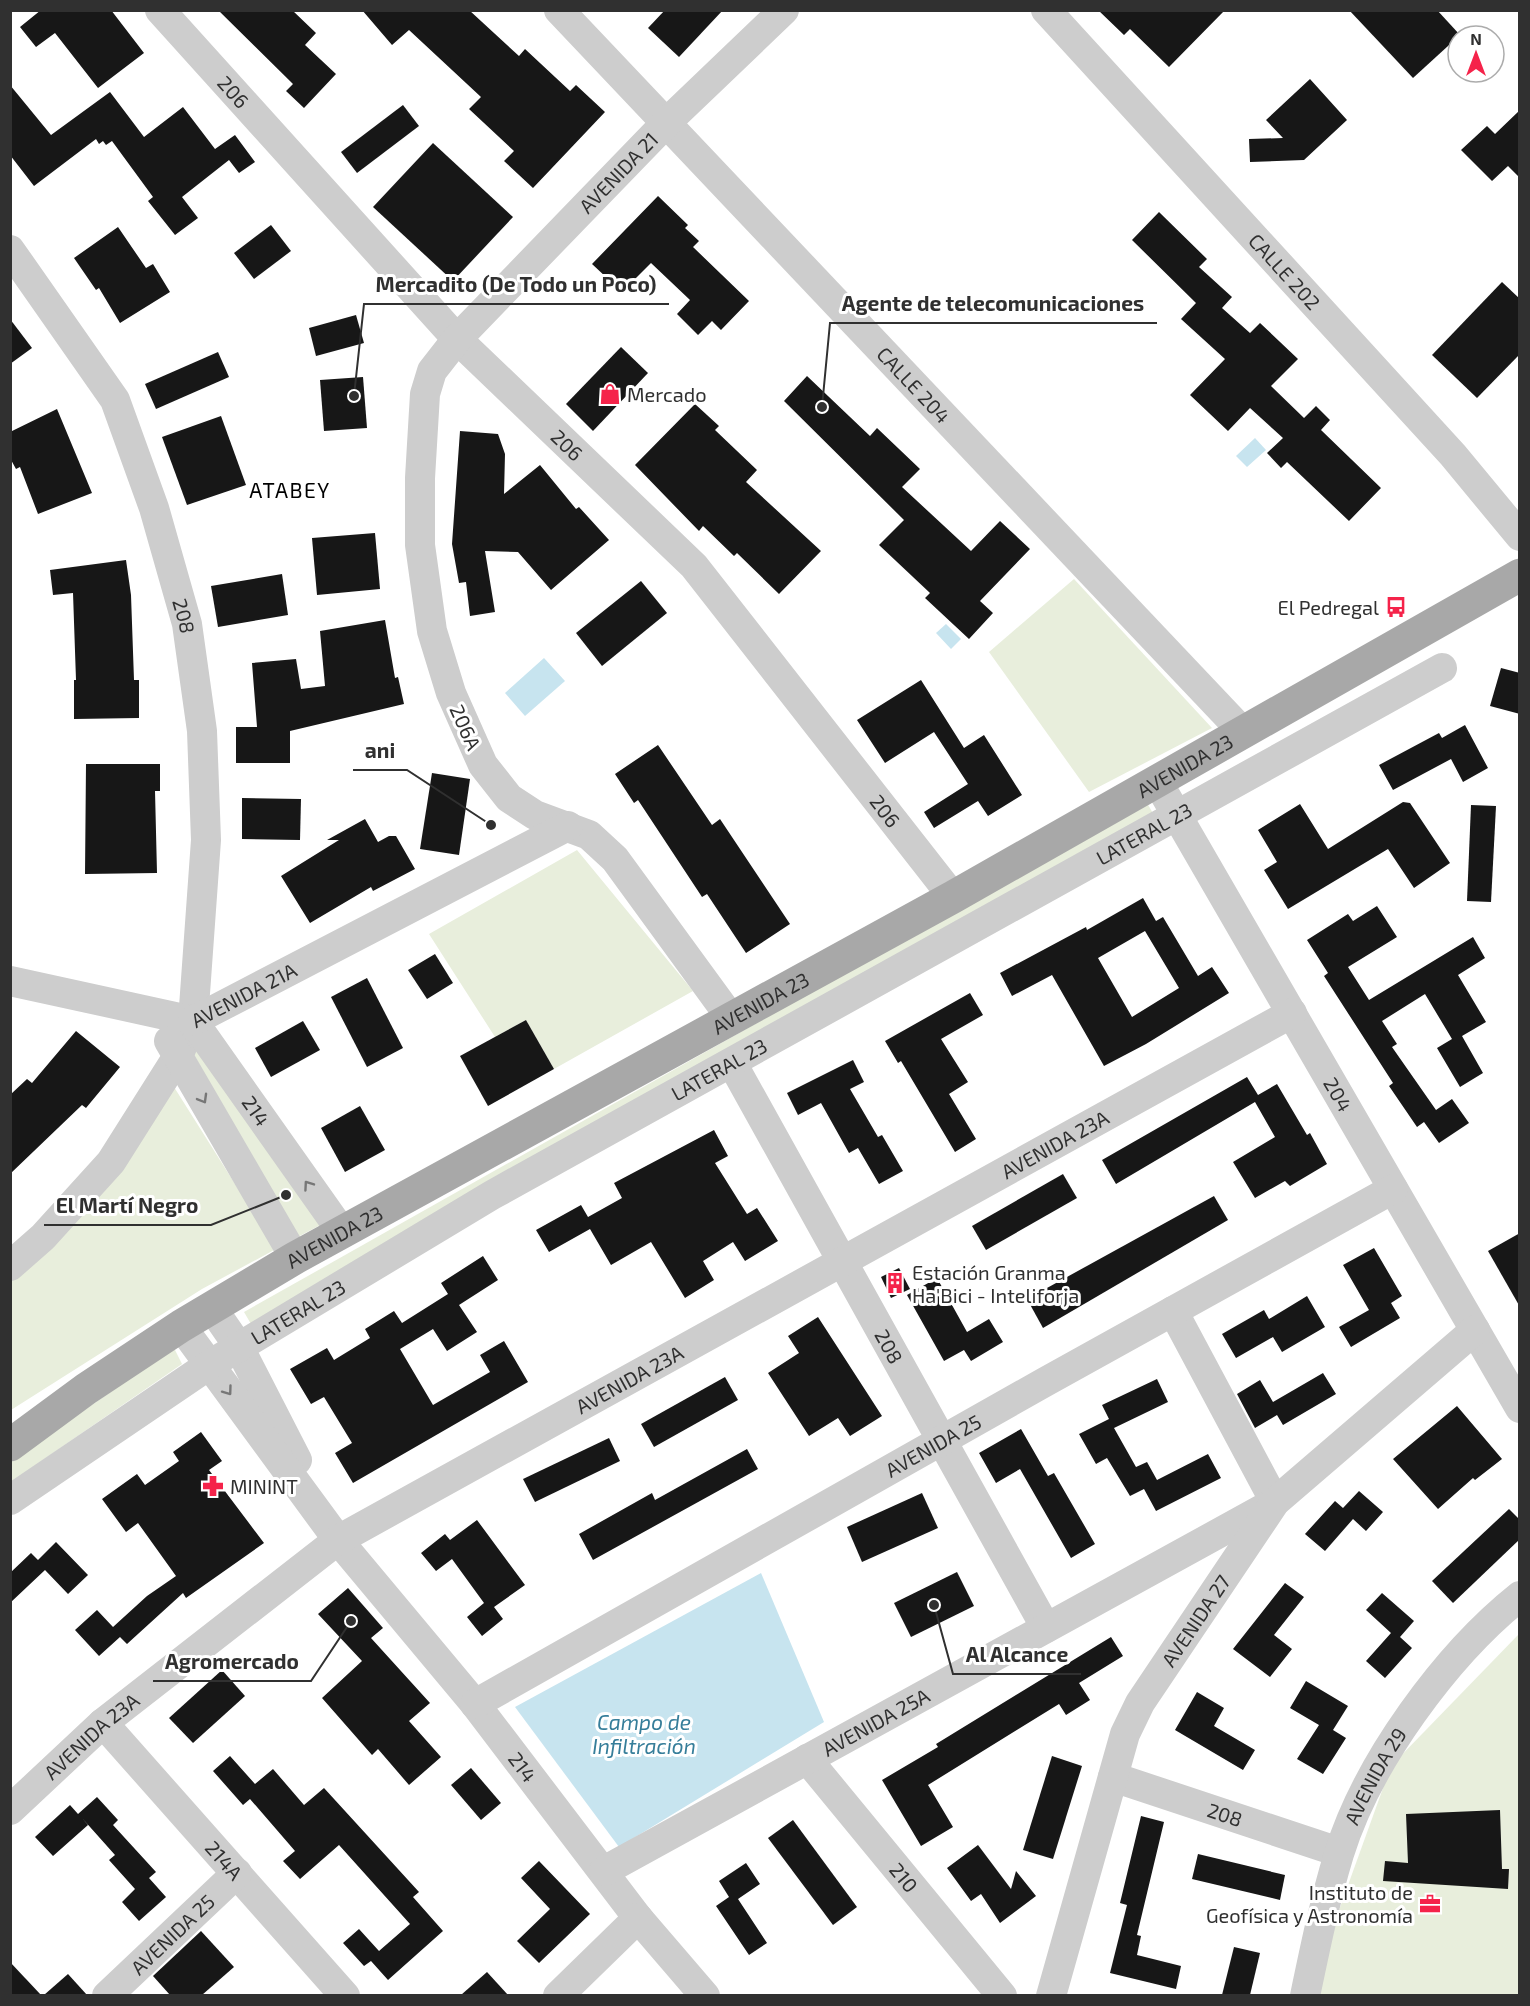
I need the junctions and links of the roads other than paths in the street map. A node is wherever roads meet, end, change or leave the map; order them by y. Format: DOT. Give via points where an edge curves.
graph roads {
  1 [pos="160,10"];
  2 [pos="559,10"];
  3 [pos="784,10"];
  4 [pos="1046,10"];
  5 [pos="666,123"];
  6 [pos="10,250"];
  7 [pos="457,339"];
  8 [pos="1520,536"];
  9 [pos="1520,575"];
  10 [pos="1442,668"];
  11 [pos="1243,732"];
  12 [pos="1157,780"];
  13 [pos="1178,816"];
  14 [pos="568,826"];
  15 [pos="953,897"];
  16 [pos="10,981"];
  17 [pos="153,1012"];
  18 [pos="1292,1013"];
  19 [pos="731,1018"];
  20 [pos="193,1021"];
  21 [pos="178,1056"];
  22 [pos="732,1063"];
  23 [pos="1394,1190"];
  24 [pos="342,1232"];
  25 [pos="295,1257"];
  26 [pos="842,1262"];
  27 [pos="10,1266"];
  28 [pos="212,1308"];
  29 [pos="1173,1311"];
  30 [pos="181,1326"];
  31 [pos="1474,1330"];
  32 [pos="239,1347"];
  33 [pos="209,1365"];
  34 [pos="1520,1408"];
  35 [pos="942,1441"];
  36 [pos="10,1445"];
  37 [pos="10,1500"];
  38 [pos="1275,1502"];
  39 [pos="338,1540"];
  40 [pos="1520,1596"];
  41 [pos="1046,1628"];
  42 [pos="475,1704"];
  43 [pos="103,1723"];
  44 [pos="807,1759"];
  45 [pos="1113,1777"];
  46 [pos="10,1810"];
  47 [pos="1339,1852"];
  48 [pos="604,1871"];
  49 [pos="237,1873"];
  50 [pos="638,1918"];
  51 [pos="107,1995"];
  52 [pos="345,1995"];
  53 [pos="558,1995"];
  54 [pos="705,1995"];
  55 [pos="1002,1995"];
  56 [pos="1051,1995"];
  57 [pos="1305,1995"];
  1 -- 7 [label="street, 206"];
  2 -- 5 [label="street, CALLE 204"];
  3 -- 5 [label="street, AVENIDA 21"];
  4 -- 8 [label="street, CALLE 202" via="1445,446"];
  5 -- 7 [label="street, AVENIDA 21"];
  5 -- 11 [label="street, CALLE 204"];
  6 -- 20 [label="street, 208" via="115,400 154,508 188,624 202,731 206,840"];
  7 -- 14 [label="street, 206A" via="432,371 425,394 420,545 432,631 451,693 483,765 509,798 535,814"];
  7 -- 15 [label="street, 206" via="694,566"];
  9 -- 11 [label="main road, AVENIDA 23"];
  10 -- 13 [label="street, LATERAL 23"];
  11 -- 12 [label="main road, AVENIDA 23"];
  12 -- 13 [label="street, 204"];
  12 -- 15 [label="main road, AVENIDA 23"];
  13 -- 18 [label="street, 204"];
  13 -- 22 [label="street, LATERAL 23"];
  14 -- 19 [label="street, 206A" via="589,835 615,859"];
  14 -- 20 [label="street, AVENIDA 21A"];
  15 -- 19 [label="main road, AVENIDA 23"];
  16 -- 17 [label="street"];
  17 -- 20 [label="street"];
  17 -- 21 [label="street, 214"];
  18 -- 23 [label="street, 204"];
  18 -- 26 [label="street, AVENIDA 23A"];
  19 -- 24 [label="main road, AVENIDA 23"];
  20 -- 21 [label="street, AVENIDA 21A"];
  24 -- 20 [label="street, 214, one-way"];
  21 -- 25 [label="street, 214, one-way"];
  21 -- 27 [label="street, AVENIDA 21A" via="111,1162 43,1237"];
  22 -- 26 [label="street, 208"];
  22 -- 32 [label="street, LATERAL 23" via="492,1195"];
  23 -- 29 [label="street, AVENIDA 25"];
  23 -- 31 [label="street, 204"];
  24 -- 25 [label="main road, AVENIDA 23"];
  25 -- 28 [label="main road, AVENIDA 23"];
  26 -- 35 [label="street, 208"];
  26 -- 39 [label="street, AVENIDA 23A"];
  28 -- 30 [label="main road, AVENIDA 23"];
  28 -- 32 [label="street, 214"];
  29 -- 35 [label="street, AVENIDA 25"];
  29 -- 38 [label="street"];
  30 -- 33 [label="street, 214"];
  30 -- 36 [label="main road, AVENIDA 23"];
  31 -- 34 [label="street, 204"];
  31 -- 38 [label="street, AVENIDA 27"];
  32 -- 33 [label="street, LATERAL 23"];
  32 -- 39 [label="street, 214"];
  33 -- 37 [label="street, LATERAL 23"];
  33 -- 39 [label="street, 214, one-way"];
  35 -- 41 [label="street, 208"];
  35 -- 42 [label="street, AVENIDA 25"];
  38 -- 41 [label="street, AVENIDA 25A"];
  38 -- 45 [label="street, AVENIDA 27" via="1140,1703 1125,1734"];
  39 -- 42 [label="street, 214"];
  39 -- 43 [label="street, AVENIDA 23A"];
  40 -- 47 [label="street, AVENIDA 29" via="1474,1636 1401,1728 1371,1777"];
  41 -- 44 [label="street, AVENIDA 25A"];
  42 -- 48 [label="street, 214"];
  43 -- 46 [label="street, AVENIDA 23A"];
  43 -- 49 [label="street, 214A"];
  44 -- 48 [label="street, AVENIDA 25A"];
  44 -- 55 [label="street, 210"];
  45 -- 47 [label="street, 208"];
  45 -- 56 [label="street, AVENIDA 27"];
  47 -- 57 [label="street, AVENIDA 29"];
  48 -- 50 [label="street, 214"];
  49 -- 51 [label="street, AVENIDA 25"];
  49 -- 52 [label="street, 214A"];
  50 -- 53 [label="street"];
  50 -- 54 [label="street, 214"];
}
